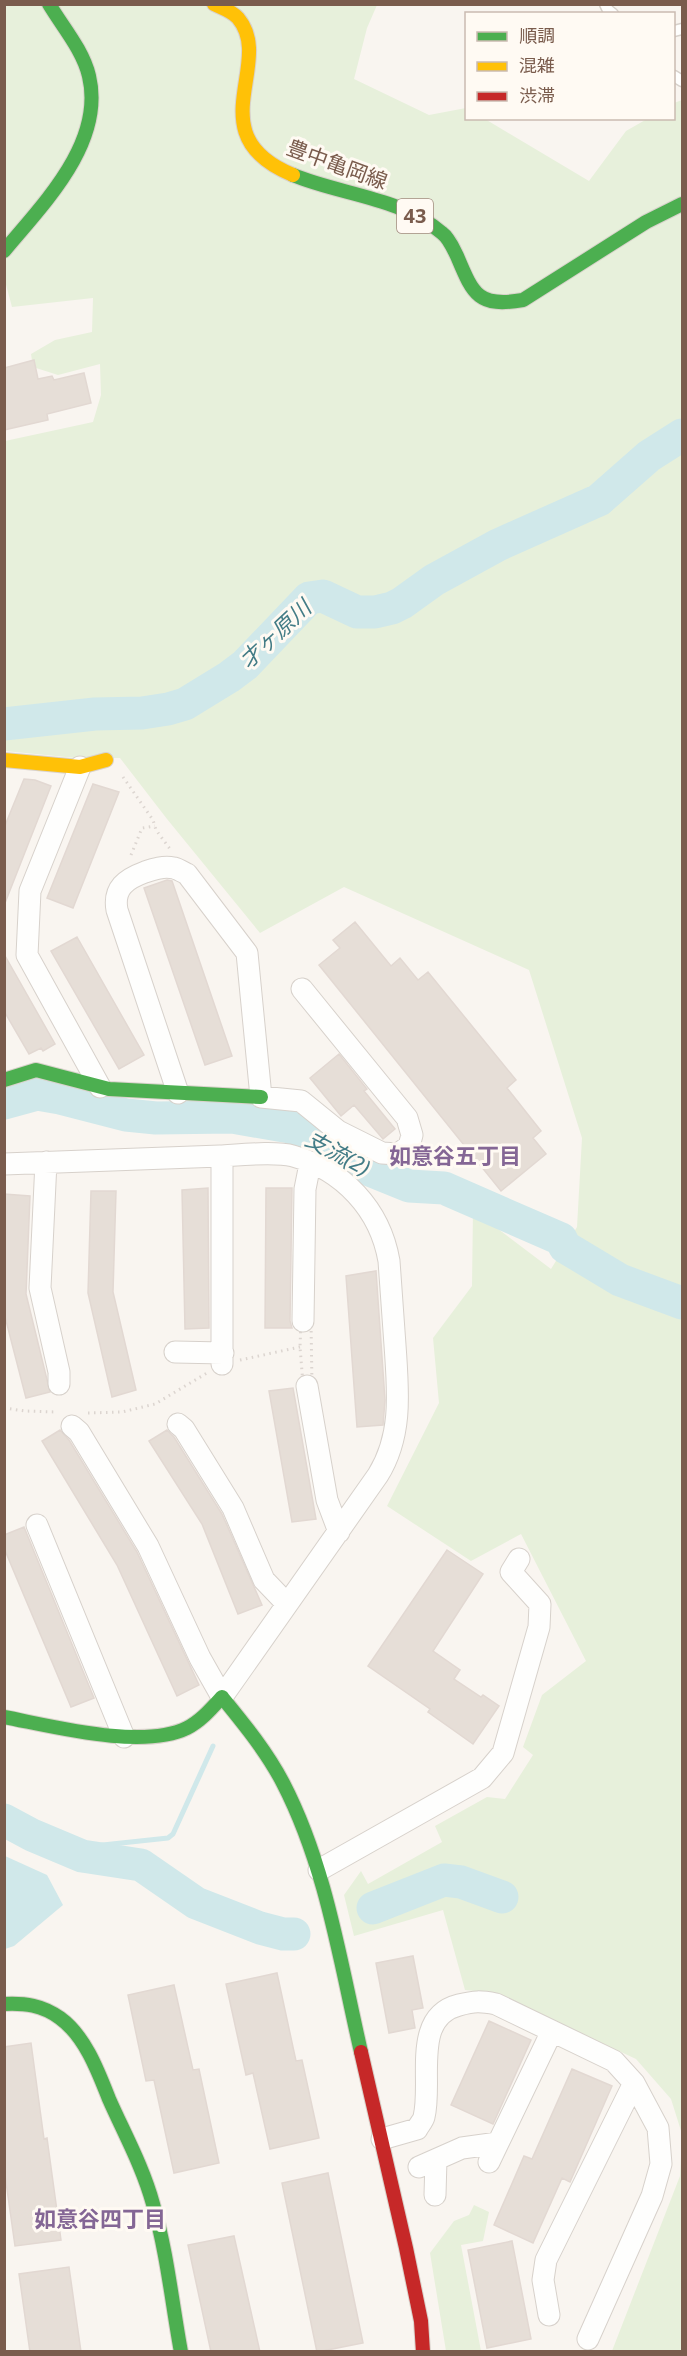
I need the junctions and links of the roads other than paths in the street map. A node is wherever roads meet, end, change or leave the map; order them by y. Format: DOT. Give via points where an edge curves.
graph roads {
  1 [pos="48,4"];
  2 [pos="214,4"];
  3 [pos="682,204"];
  4 [pos="4,251"];
  5 [pos="4,760"];
  6 [pos="106,760"];
  7 [pos="80,767"];
  8 [pos="302,989"];
  9 [pos="4,1080"];
  10 [pos="100,1087"];
  11 [pos="178,1093"];
  12 [pos="261,1097"];
  13 [pos="222,1156"];
  14 [pos="46,1162"];
  15 [pos="4,1164"];
  16 [pos="310,1164"];
  17 [pos="303,1321"];
  18 [pos="175,1352"];
  19 [pos="59,1384"];
  20 [pos="307,1386"];
  21 [pos="70,1419"];
  22 [pos="178,1424"];
  23 [pos="37,1525"];
  24 [pos="339,1532"];
  25 [pos="519,1559"];
  26 [pos="287,1604"];
  27 [pos="222,1697"];
  28 [pos="4,1717"];
  29 [pos="124,1737"];
  30 [pos="319,1870"];
  31 [pos="4,2004"];
  32 [pos="552,2031"];
  33 [pos="634,2083"];
  34 [pos="382,2139"];
  35 [pos="498,2143"];
  36 [pos="489,2162"];
  37 [pos="435,2195"];
  38 [pos="549,2315"];
  39 [pos="588,2339"];
  40 [pos="181,2352"];
  41 [pos="423,2352"];
  1 -- 4 [label="street" via="89,75 92,103 83,139 66,173"];
  2 -- 3 [label="street, 豊中亀岡線 / 43" via="237,17 246,30 248,48 241,116 253,146 272,164 298,177 410,212 446,235 470,287 491,302 523,300 646,222"];
  5 -- 7 [label="street"];
  6 -- 7 [label="street"];
  7 -- 10 [label="street" via="30,891 27,954"];
  8 -- 12 [label="street" via="407,1118 412,1135 409,1146 398,1154 382,1153 338,1131 301,1101"];
  9 -- 10 [label="street" via="36,1070"];
  10 -- 11 [label="street"];
  11 -- 12 [label="street"];
  11 -- 12 [label="street" via="115,901 117,892 130,877 159,867 187,874 247,953"];
  13 -- 14 [label="street"];
  13 -- 16 [label="street" via="291,1155"];
  13 -- 18 [label="street" via="223,1358"];
  14 -- 15 [label="street"];
  14 -- 19 [label="street" via="40,1288"];
  16 -- 17 [label="street" via="305,1189"];
  16 -- 24 [label="street" via="339,1177 358,1195 382,1234 389,1261 397,1379 395,1433 383,1467"];
  20 -- 24 [label="street" via="327,1500"];
  21 -- 27 [label="street" via="148,1546"];
  22 -- 26 [label="street" via="233,1508 264,1580"];
  23 -- 29 [label="street"];
  24 -- 26 [label="street"];
  25 -- 30 [label="street" via="511,1572 540,1604 539,1627 503,1754 482,1778"];
  26 -- 27 [label="street"];
  27 -- 29 [label="street" via="186,1729 146,1738"];
  27 -- 30 [label="street" via="249,1728 284,1783"];
  28 -- 29 [label="street"];
  30 -- 34 [label="street"];
  31 -- 40 [label="street" via="30,2004 53,2013 75,2030 90,2053 145,2179 165,2255"];
  32 -- 33 [label="street" via="614,2061"];
  32 -- 34 [label="street" via="496,2004 478,2000 440,2014 428,2038 424,2117 417,2129"];
  32 -- 35 [label="street"];
  33 -- 38 [label="street" via="546,2260 543,2280"];
  33 -- 39 [label="street" via="658,2128 661,2164 652,2196"];
  34 -- 41 [label="street" via="421,2321"];
  35 -- 36 [label="street"];
  35 -- 37 [label="street" via="463,2157 428,2163"];
}
